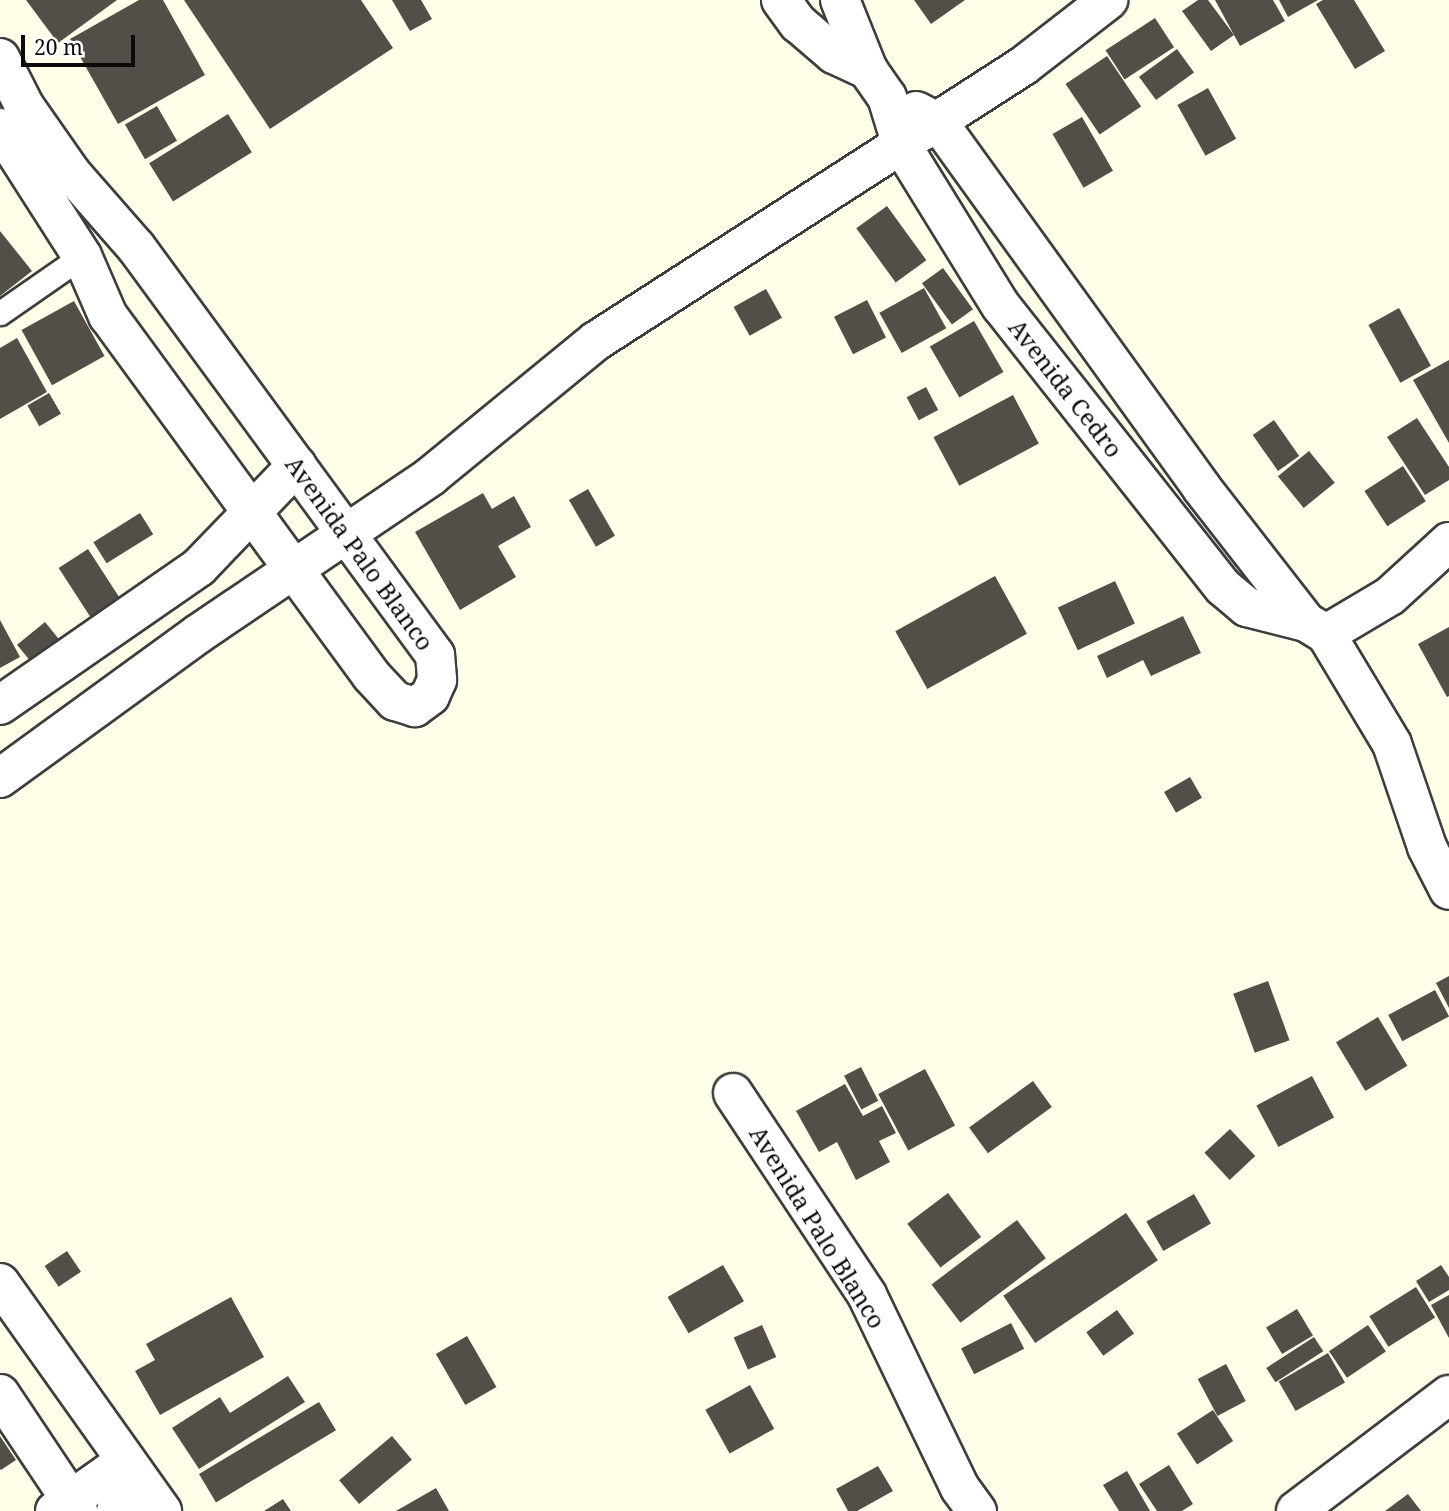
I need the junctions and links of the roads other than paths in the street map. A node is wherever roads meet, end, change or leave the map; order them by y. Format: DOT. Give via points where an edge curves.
graph roads {
  1 [pos="781,0"];
  2 [pos="840,0"];
  3 [pos="1078,0"];
  4 [pos="1108,0"];
  5 [pos="1063,35"];
  6 [pos="0,58"];
  7 [pos="878,84"];
  8 [pos="938,122"];
  9 [pos="0,128"];
  10 [pos="902,146"];
  11 [pos="82,256"];
  12 [pos="0,313"];
  13 [pos="297,464"];
  14 [pos="252,512"];
  15 [pos="347,532"];
  16 [pos="1444,551"];
  17 [pos="293,569"];
  18 [pos="1316,628"];
  19 [pos="0,705"];
  20 [pos="0,778"];
  21 [pos="1449,890"];
  22 [pos="733,1093"];
  23 [pos="0,1283"];
  24 [pos="0,1394"];
  25 [pos="1449,1395"];
  26 [pos="145,1487"];
  27 [pos="67,1507"];
  28 [pos="116,1511"];
  29 [pos="977,1511"];
  30 [pos="1296,1511"];
  1 -- 7 [label="street, Avenida Cedro" via="797,23"];
  2 -- 7 [label="street, Avenida Cedro"];
  3 -- 5 [label="street"];
  4 -- 5 [label="street"];
  5 -- 8 [label="street"];
  6 -- 13 [label="street, Avenida Palo Blanco" via="25,107 72,174 136,247"];
  7 -- 8 [label="street, Avenida Cedro"];
  7 -- 10 [label="street, Avenida Cedro"];
  8 -- 10 [label="street"];
  8 -- 18 [label="street, Avenida Cedro" via="1200,487"];
  9 -- 11 [label="street, Avenida Palo Blanco"];
  10 -- 15 [label="street" via="596,341 431,476"];
  10 -- 18 [label="street, Avenida Cedro" via="1001,306 1223,587 1247,607"];
  11 -- 12 [label="lane"];
  11 -- 14 [label="street, Avenida Palo Blanco" via="108,316"];
  13 -- 14 [label="street"];
  13 -- 15 [label="street, Avenida Palo Blanco"];
  14 -- 17 [label="street, Avenida Palo Blanco"];
  14 -- 19 [label="street" via="199,568"];
  15 -- 17 [label="street"];
  15 -- 17 [label="street, Avenida Palo Blanco" via="435,655 437,680 430,696 415,707 394,701"];
  16 -- 18 [label="street" via="1390,596"];
  17 -- 20 [label="street"];
  18 -- 21 [label="street, Avenida Cedro" via="1392,744 1427,847"];
  22 -- 29 [label="street, Avenida Palo Blanco" via="867,1295 960,1488"];
  23 -- 26 [label="street"];
  24 -- 27 [label="street"];
  25 -- 30 [label="street"];
  26 -- 27 [label="street"];
  26 -- 28 [label="street"];
}
